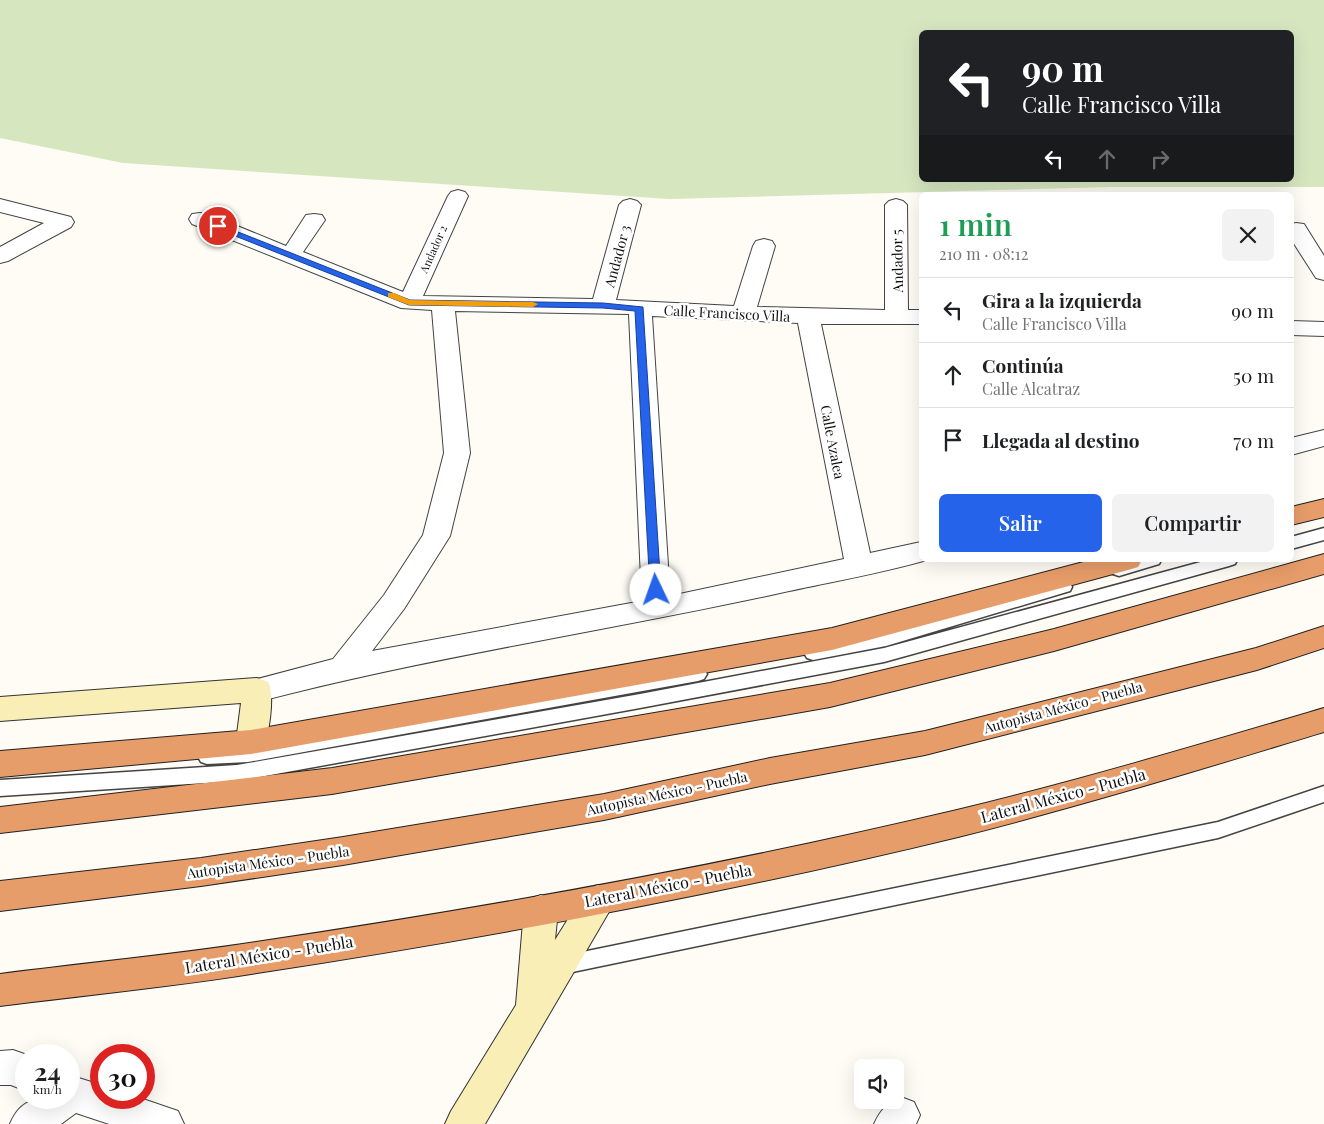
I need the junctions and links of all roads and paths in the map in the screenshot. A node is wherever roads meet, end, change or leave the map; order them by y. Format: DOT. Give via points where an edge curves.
graph roads {
  1 [pos="458,196"];
  2 [pos="896,204"];
  3 [pos="630,205"];
  4 [pos="0,206"];
  5 [pos="200,219"];
  6 [pos="314,220"];
  7 [pos="1296,229"];
  8 [pos="764,246"];
  9 [pos="290,255"];
  10 [pos="0,256"];
  11 [pos="1324,273"];
  12 [pos="409,303"];
  13 [pos="444,303"];
  14 [pos="603,306"];
  15 [pos="640,309"];
  16 [pos="743,314"];
  17 [pos="808,317"];
  18 [pos="897,317"];
  19 [pos="919,317"];
  20 [pos="1294,328"];
  21 [pos="1324,329"];
  22 [pos="1324,438"];
  23 [pos="1294,446"];
  24 [pos="1324,508"];
  25 [pos="1294,516"];
  26 [pos="1324,534"];
  27 [pos="1294,542"];
  28 [pos="919,552"];
  29 [pos="1121,562"];
  30 [pos="1146,562"];
  31 [pos="1222,562"];
  32 [pos="1324,564"];
  33 [pos="858,567"];
  34 [pos="656,609"];
  35 [pos="1324,637"];
  36 [pos="343,668"];
  37 [pos="257,690"];
  38 [pos="0,709"];
  39 [pos="1324,720"];
  40 [pos="251,742"];
  41 [pos="0,764"];
  42 [pos="0,770"];
  43 [pos="0,788"];
  44 [pos="1324,794"];
  45 [pos="0,820"];
  46 [pos="0,896"];
  47 [pos="598,900"];
  48 [pos="541,910"];
  49 [pos="546,967"];
  50 [pos="0,990"];
  51 [pos="0,1068"];
  52 [pos="15,1068"];
  53 [pos="80,1098"];
  54 [pos="50,1109"];
  55 [pos="29,1124"];
  56 [pos="164,1124"];
  57 [pos="464,1124"];
  1 -- 12 [label="street, Andador 2"];
  2 -- 18 [label="street, Andador 5"];
  3 -- 14 [label="street, Andador 3"];
  4 -- 10 [label="street" via="63,222"];
  5 -- 9 [label="street"];
  6 -- 9 [label="street"];
  7 -- 11 [label="street"];
  8 -- 16 [label="street"];
  9 -- 12 [label="street"];
  12 -- 13 [label="street, Calle Francisco Villa"];
  13 -- 14 [label="street, Calle Francisco Villa"];
  13 -- 36 [label="street" via="457,453 436,536 394,602"];
  14 -- 15 [label="street, Calle Francisco Villa"];
  15 -- 16 [label="street, Calle Francisco Villa"];
  15 -- 34 [label="street"];
  16 -- 17 [label="street, Calle Francisco Villa"];
  17 -- 18 [label="street, Calle Francisco Villa"];
  17 -- 33 [label="street, Calle Azalea"];
  18 -- 19 [label="street, Calle Francisco Villa"];
  20 -- 21 [label="street"];
  22 -- 23 [label="street"];
  24 -- 25 [label="highway"];
  26 -- 27 [label="lane"];
  28 -- 33 [label="street"];
  29 -- 40 [label="highway" via="832,639"];
  30 -- 42 [label="lane" via="886,640 248,755"];
  31 -- 43 [label="lane" via="884,655 659,698 238,773"];
  32 -- 45 [label="highway" via="1054,640 830,696 332,781"];
  33 -- 34 [label="street"];
  34 -- 36 [label="street"];
  35 -- 46 [label="highway, Autopista México - Puebla" via="1258,658 925,743 770,771 604,807 230,868"];
  36 -- 37 [label="street"];
  37 -- 38 [label="main road"];
  37 -- 40 [label="main road"];
  39 -- 47 [label="highway, Lateral México - Puebla" via="1110,784 958,823"];
  40 -- 41 [label="highway"];
  44 -- 49 [label="lane" via="1218,830"];
  47 -- 48 [label="highway, Lateral México - Puebla"];
  47 -- 49 [label="main road"];
  48 -- 49 [label="main road"];
  48 -- 50 [label="highway, Lateral México - Puebla" via="255,958"];
  49 -- 57 [label="main road" via="531,1014"];
  51 -- 52 [label="street"];
  53 -- 56 [label="street"];
  54 -- 55 [label="street"];
}
